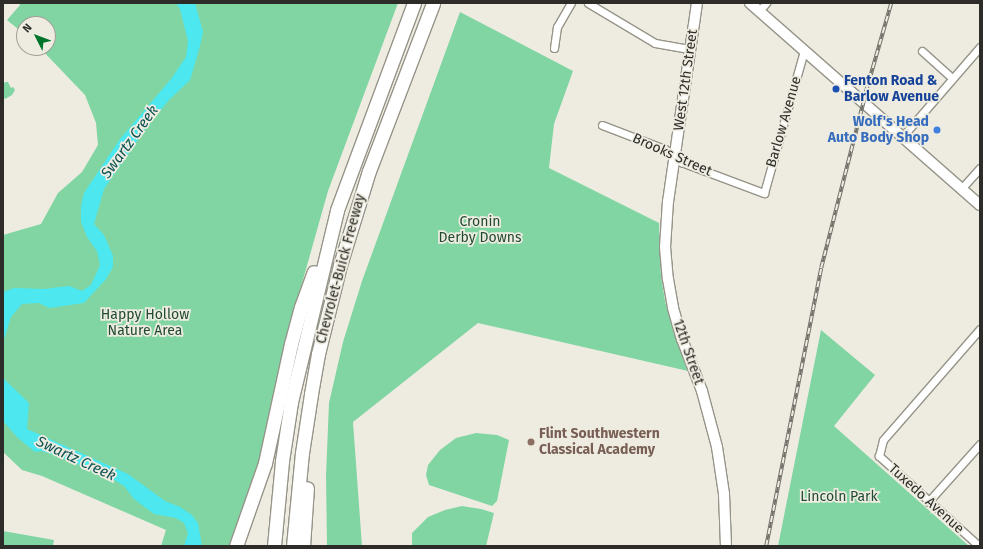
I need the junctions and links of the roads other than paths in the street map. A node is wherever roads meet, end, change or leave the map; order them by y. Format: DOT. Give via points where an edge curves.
graph roads {
  1 [pos="414,3"];
  2 [pos="433,3"];
  3 [pos="571,3"];
  4 [pos="588,3"];
  5 [pos="697,3"];
  6 [pos="750,3"];
  7 [pos="766,3"];
  8 [pos="759,11"];
  9 [pos="980,47"];
  10 [pos="554,48"];
  11 [pos="690,50"];
  12 [pos="804,51"];
  13 [pos="922,51"];
  14 [pos="952,78"];
  15 [pos="602,125"];
  16 [pos="902,137"];
  17 [pos="674,156"];
  18 [pos="980,168"];
  19 [pos="961,189"];
  20 [pos="764,193"];
  21 [pos="980,205"];
  22 [pos="337,210"];
  23 [pos="980,329"];
  24 [pos="318,354"];
  25 [pos="980,444"];
  26 [pos="928,502"];
  27 [pos="236,546"];
  28 [pos="274,546"];
  29 [pos="293,546"];
  30 [pos="303,546"];
  31 [pos="726,546"];
  32 [pos="979,546"];
  1 -- 22 [label="highway, Chevrolet-Buick Freeway"];
  2 -- 24 [label="highway, Chevrolet-Buick Freeway" via="369,171 340,265"];
  3 -- 10 [label="street" via="558,27"];
  4 -- 11 [label="street" via="655,43"];
  5 -- 11 [label="street, West 12th Street"];
  6 -- 8 [label="street"];
  7 -- 8 [label="street"];
  8 -- 12 [label="street"];
  9 -- 14 [label="street"];
  11 -- 17 [label="street, West 12th Street"];
  12 -- 16 [label="street"];
  12 -- 20 [label="street, Barlow Avenue"];
  13 -- 14 [label="street"];
  14 -- 16 [label="street"];
  15 -- 17 [label="street, Brooks Street" via="665,149"];
  16 -- 19 [label="street"];
  17 -- 20 [label="street, Brooks Street" via="681,162"];
  17 -- 31 [label="street, 12th Street" via="665,232 668,279 678,323 702,391 717,447 724,494"];
  18 -- 19 [label="street"];
  19 -- 21 [label="street"];
  22 -- 27 [label="highway" via="301,307 265,463"];
  22 -- 28 [label="highway, Chevrolet-Buick Freeway" via="291,402 281,468"];
  23 -- 26 [label="street, Tuxedo Avenue" via="883,440 879,456"];
  24 -- 29 [label="highway, Chevrolet-Buick Freeway" via="302,452"];
  24 -- 30 [label="highway"];
  25 -- 26 [label="street"];
  26 -- 32 [label="street, Tuxedo Avenue"];
}
